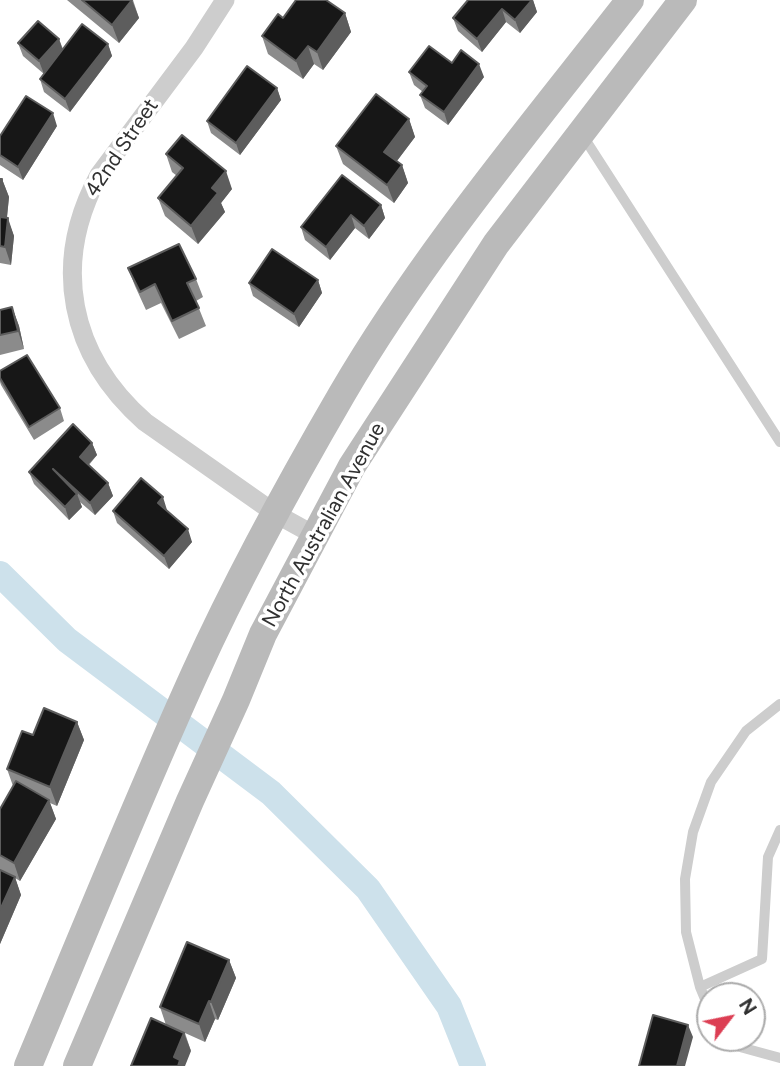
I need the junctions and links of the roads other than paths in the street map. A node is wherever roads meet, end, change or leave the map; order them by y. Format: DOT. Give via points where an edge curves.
graph roads {
  1 [pos="225,0"];
  2 [pos="630,0"];
  3 [pos="683,0"];
  4 [pos="581,132"];
  5 [pos="780,442"];
  6 [pos="276,514"];
  7 [pos="316,536"];
  8 [pos="780,704"];
  9 [pos="780,830"];
  10 [pos="699,982"];
  11 [pos="711,982"];
  12 [pos="758,1052"];
  13 [pos="780,1058"];
  14 [pos="28,1066"];
  15 [pos="77,1066"];
  1 -- 6 [label="street, 42nd Street" via="99,174 76,232 71,273 85,341 116,394 145,422"];
  2 -- 6 [label="main road" via="408,292 343,392"];
  3 -- 4 [label="main road, North Australian Avenue"];
  4 -- 5 [label="lane"];
  4 -- 7 [label="main road, North Australian Avenue" via="496,244 423,355 352,467"];
  6 -- 7 [label="street, 42nd Street"];
  6 -- 14 [label="main road" via="195,674"];
  7 -- 15 [label="main road, North Australian Avenue" via="263,634"];
  8 -- 10 [label="lane" via="746,732 711,782 693,832 685,878 685,932"];
  9 -- 11 [label="lane" via="768,857 762,959"];
  12 -- 13 [label="lane"];
}
